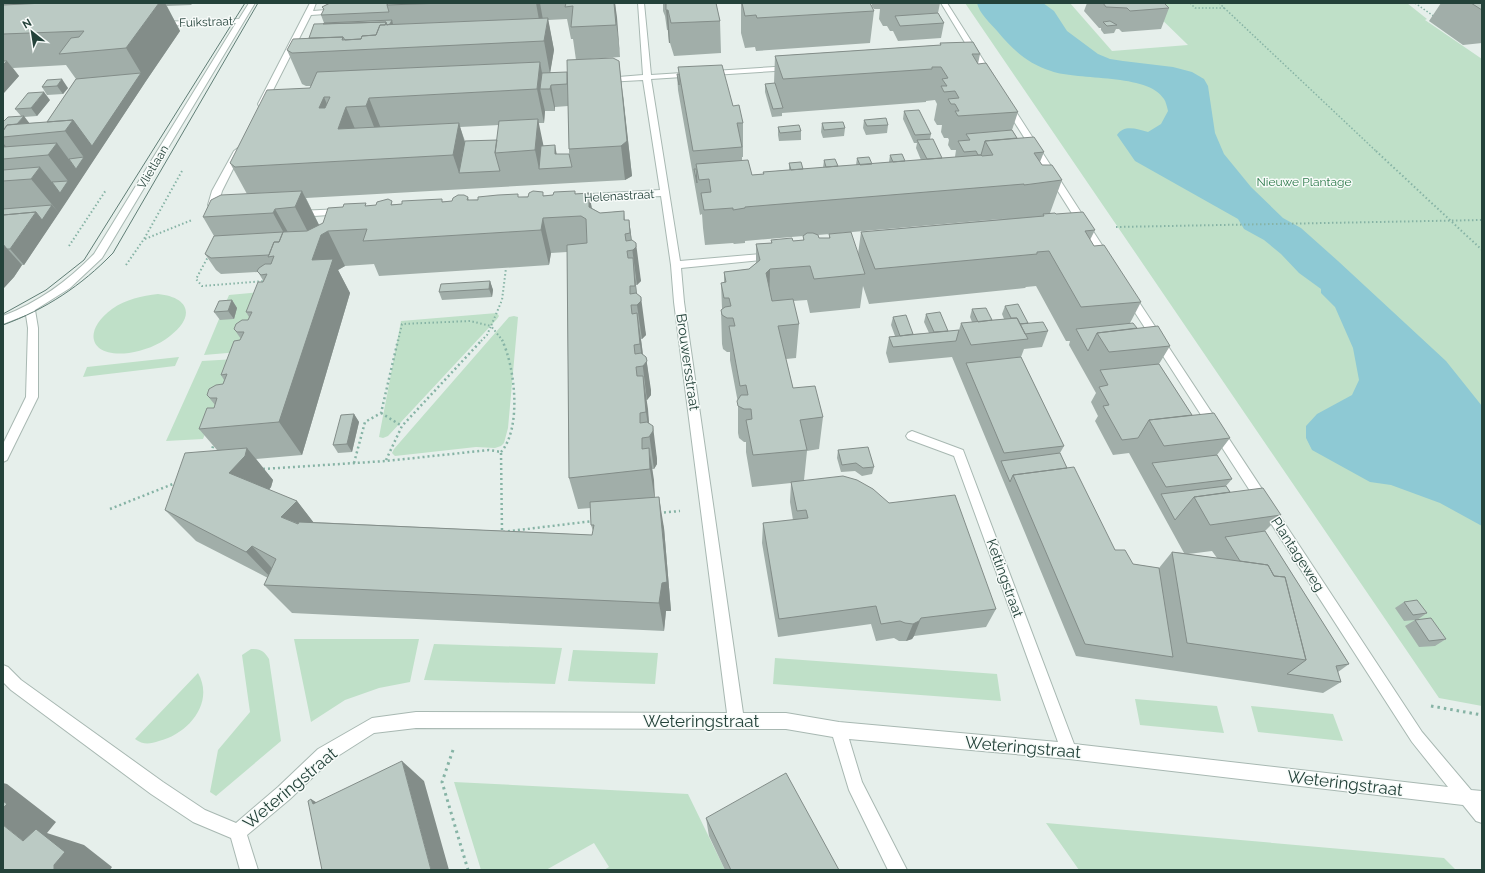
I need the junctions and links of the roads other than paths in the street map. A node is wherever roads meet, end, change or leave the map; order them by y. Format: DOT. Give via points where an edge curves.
graph roads {
  1 [pos="252,3"];
  2 [pos="313,3"];
  3 [pos="641,3"];
  4 [pos="944,3"];
  5 [pos="348,11"];
  6 [pos="308,13"];
  7 [pos="242,21"];
  8 [pos="151,24"];
  9 [pos="796,67"];
  10 [pos="647,78"];
  11 [pos="600,81"];
  12 [pos="258,113"];
  13 [pos="243,141"];
  14 [pos="664,193"];
  15 [pos="563,199"];
  16 [pos="355,211"];
  17 [pos="292,215"];
  18 [pos="229,218"];
  19 [pos="786,255"];
  20 [pos="676,265"];
  21 [pos="1114,272"];
  22 [pos="1123,285"];
  23 [pos="30,310"];
  24 [pos="3,320"];
  25 [pos="912,436"];
  26 [pos="3,457"];
  27 [pos="3,672"];
  28 [pos="736,721"];
  29 [pos="839,730"];
  30 [pos="1068,751"];
  31 [pos="1466,796"];
  32 [pos="1482,799"];
  33 [pos="1482,815"];
  34 [pos="238,832"];
  35 [pos="249,870"];
  36 [pos="898,870"];
  1 -- 7 [label="street, Vlietlaan"];
  2 -- 6 [label="street"];
  3 -- 10 [label="street, Brouwersstraat"];
  4 -- 21 [label="street" via="972,54 998,90 1080,226"];
  5 -- 6 [label="street"];
  6 -- 12 [label="street" via="269,99"];
  7 -- 8 [label="street, Fuikstraat"];
  7 -- 23 [label="street, Vlietlaan" via="98,256 69,284"];
  9 -- 10 [label="street"];
  10 -- 11 [label="street"];
  10 -- 14 [label="street, Brouwersstraat"];
  13 -- 18 [label="street" via="215,196 213,205 216,211"];
  14 -- 15 [label="street, Helenastraat"];
  14 -- 20 [label="street, Brouwersstraat"];
  16 -- 17 [label="street"];
  19 -- 20 [label="street"];
  20 -- 28 [label="street, Brouwersstraat"];
  22 -- 31 [label="street, Plantageweg" via="1392,699 1418,737"];
  23 -- 24 [label="street, Vlietlaan"];
  23 -- 26 [label="street" via="33,328 32,397"];
  25 -- 30 [label="street, Kettingstraat" via="959,452"];
  27 -- 34 [label="street, Weteringstraat" via="16,685 157,788 199,816"];
  28 -- 29 [label="street, Weteringstraat" via="786,721"];
  28 -- 34 [label="street, Weteringstraat" via="416,720 372,726 324,755"];
  29 -- 30 [label="street, Weteringstraat"];
  29 -- 36 [label="street" via="855,784"];
  30 -- 31 [label="street, Weteringstraat"];
  31 -- 32 [label="street, Weteringstraat"];
  31 -- 33 [label="street, Plantageweg"];
  34 -- 35 [label="street"];
}
